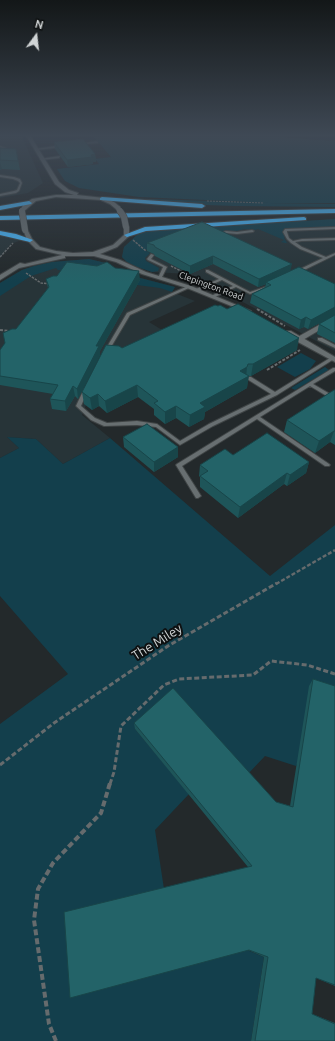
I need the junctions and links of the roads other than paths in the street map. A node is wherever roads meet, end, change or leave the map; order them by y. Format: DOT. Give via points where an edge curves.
graph roads {
  1 [pos="19,186"];
  2 [pos="54,188"];
  3 [pos="0,195"];
  4 [pos="80,196"];
  5 [pos="42,198"];
  6 [pos="102,199"];
  7 [pos="29,203"];
  8 [pos="0,208"];
  9 [pos="335,209"];
  10 [pos="335,215"];
  11 [pos="0,218"];
  12 [pos="335,218"];
  13 [pos="0,222"];
  14 [pos="335,228"];
  15 [pos="252,231"];
  16 [pos="0,233"];
  17 [pos="127,235"];
  18 [pos="224,238"];
  19 [pos="335,239"];
  20 [pos="30,240"];
  21 [pos="292,242"];
  22 [pos="115,246"];
  23 [pos="38,254"];
  24 [pos="94,254"];
  25 [pos="335,254"];
  26 [pos="73,255"];
  27 [pos="152,255"];
  28 [pos="325,258"];
  29 [pos="118,261"];
  30 [pos="17,267"];
  31 [pos="289,269"];
  32 [pos="207,271"];
  33 [pos="294,273"];
  34 [pos="303,275"];
  35 [pos="0,278"];
  36 [pos="160,278"];
  37 [pos="222,279"];
  38 [pos="236,286"];
  39 [pos="189,287"];
  40 [pos="268,287"];
  41 [pos="197,290"];
  42 [pos="214,296"];
  43 [pos="254,314"];
  44 [pos="335,318"];
  45 [pos="280,329"];
  46 [pos="298,339"];
  47 [pos="320,339"];
  48 [pos="335,347"];
  49 [pos="102,359"];
  50 [pos="333,360"];
  51 [pos="335,369"];
  52 [pos="249,378"];
  53 [pos="90,383"];
  54 [pos="311,385"];
  55 [pos="275,394"];
  56 [pos="335,399"];
  57 [pos="258,418"];
  58 [pos="327,465"];
  59 [pos="198,496"];
  1 -- 3 [label="lane" via="16,192"];
  2 -- 4 [label="main road"];
  2 -- 5 [label="main road"];
  4 -- 5 [label="main road"];
  4 -- 6 [label="main road"];
  5 -- 7 [label="main road"];
  6 -- 9 [label="highway" via="234,207"];
  6 -- 17 [label="main road, bridge" via="118,208 124,217"];
  7 -- 8 [label="highway"];
  7 -- 20 [label="main road, bridge" via="22,210 25,230"];
  9 -- 11 [label="highway"];
  10 -- 13 [label="highway"];
  12 -- 17 [label="highway" via="145,229"];
  14 -- 21 [label="lane" via="286,230"];
  15 -- 18 [label="lane" via="217,235"];
  16 -- 20 [label="highway"];
  17 -- 22 [label="main road"];
  19 -- 21 [label="lane"];
  20 -- 23 [label="main road" via="38,248"];
  21 -- 28 [label="lane"];
  22 -- 24 [label="main road"];
  22 -- 29 [label="main road"];
  23 -- 26 [label="main road"];
  23 -- 30 [label="main road"];
  24 -- 26 [label="main road"];
  24 -- 29 [label="main road, Clepington Road"];
  25 -- 28 [label="lane"];
  26 -- 30 [label="main road"];
  27 -- 36 [label="lane" via="149,259 165,267"];
  28 -- 33 [label="lane"];
  29 -- 36 [label="main road, Clepington Road"];
  30 -- 35 [label="main road"];
  31 -- 33 [label="lane"];
  32 -- 37 [label="lane"];
  33 -- 34 [label="lane"];
  36 -- 39 [label="main road, Clepington Road"];
  37 -- 38 [label="lane"];
  37 -- 41 [label="lane"];
  38 -- 40 [label="lane" via="250,294"];
  38 -- 42 [label="lane"];
  39 -- 41 [label="main road, Clepington Road"];
  39 -- 49 [label="lane" via="128,314"];
  41 -- 42 [label="main road, Clepington Road"];
  42 -- 43 [label="main road, Clepington Road"];
  44 -- 46 [label="main road"];
  45 -- 46 [label="main road"];
  46 -- 50 [label="main road"];
  47 -- 48 [label="lane"];
  50 -- 55 [label="lane"];
  51 -- 54 [label="lane"];
  52 -- 55 [label="lane"];
  53 -- 55 [label="lane" via="78,406 93,419 106,426 137,423 157,426 180,443"];
  54 -- 56 [label="lane"];
  54 -- 57 [label="lane"];
  57 -- 58 [label="lane"];
  57 -- 59 [label="lane" via="179,466"];
}
